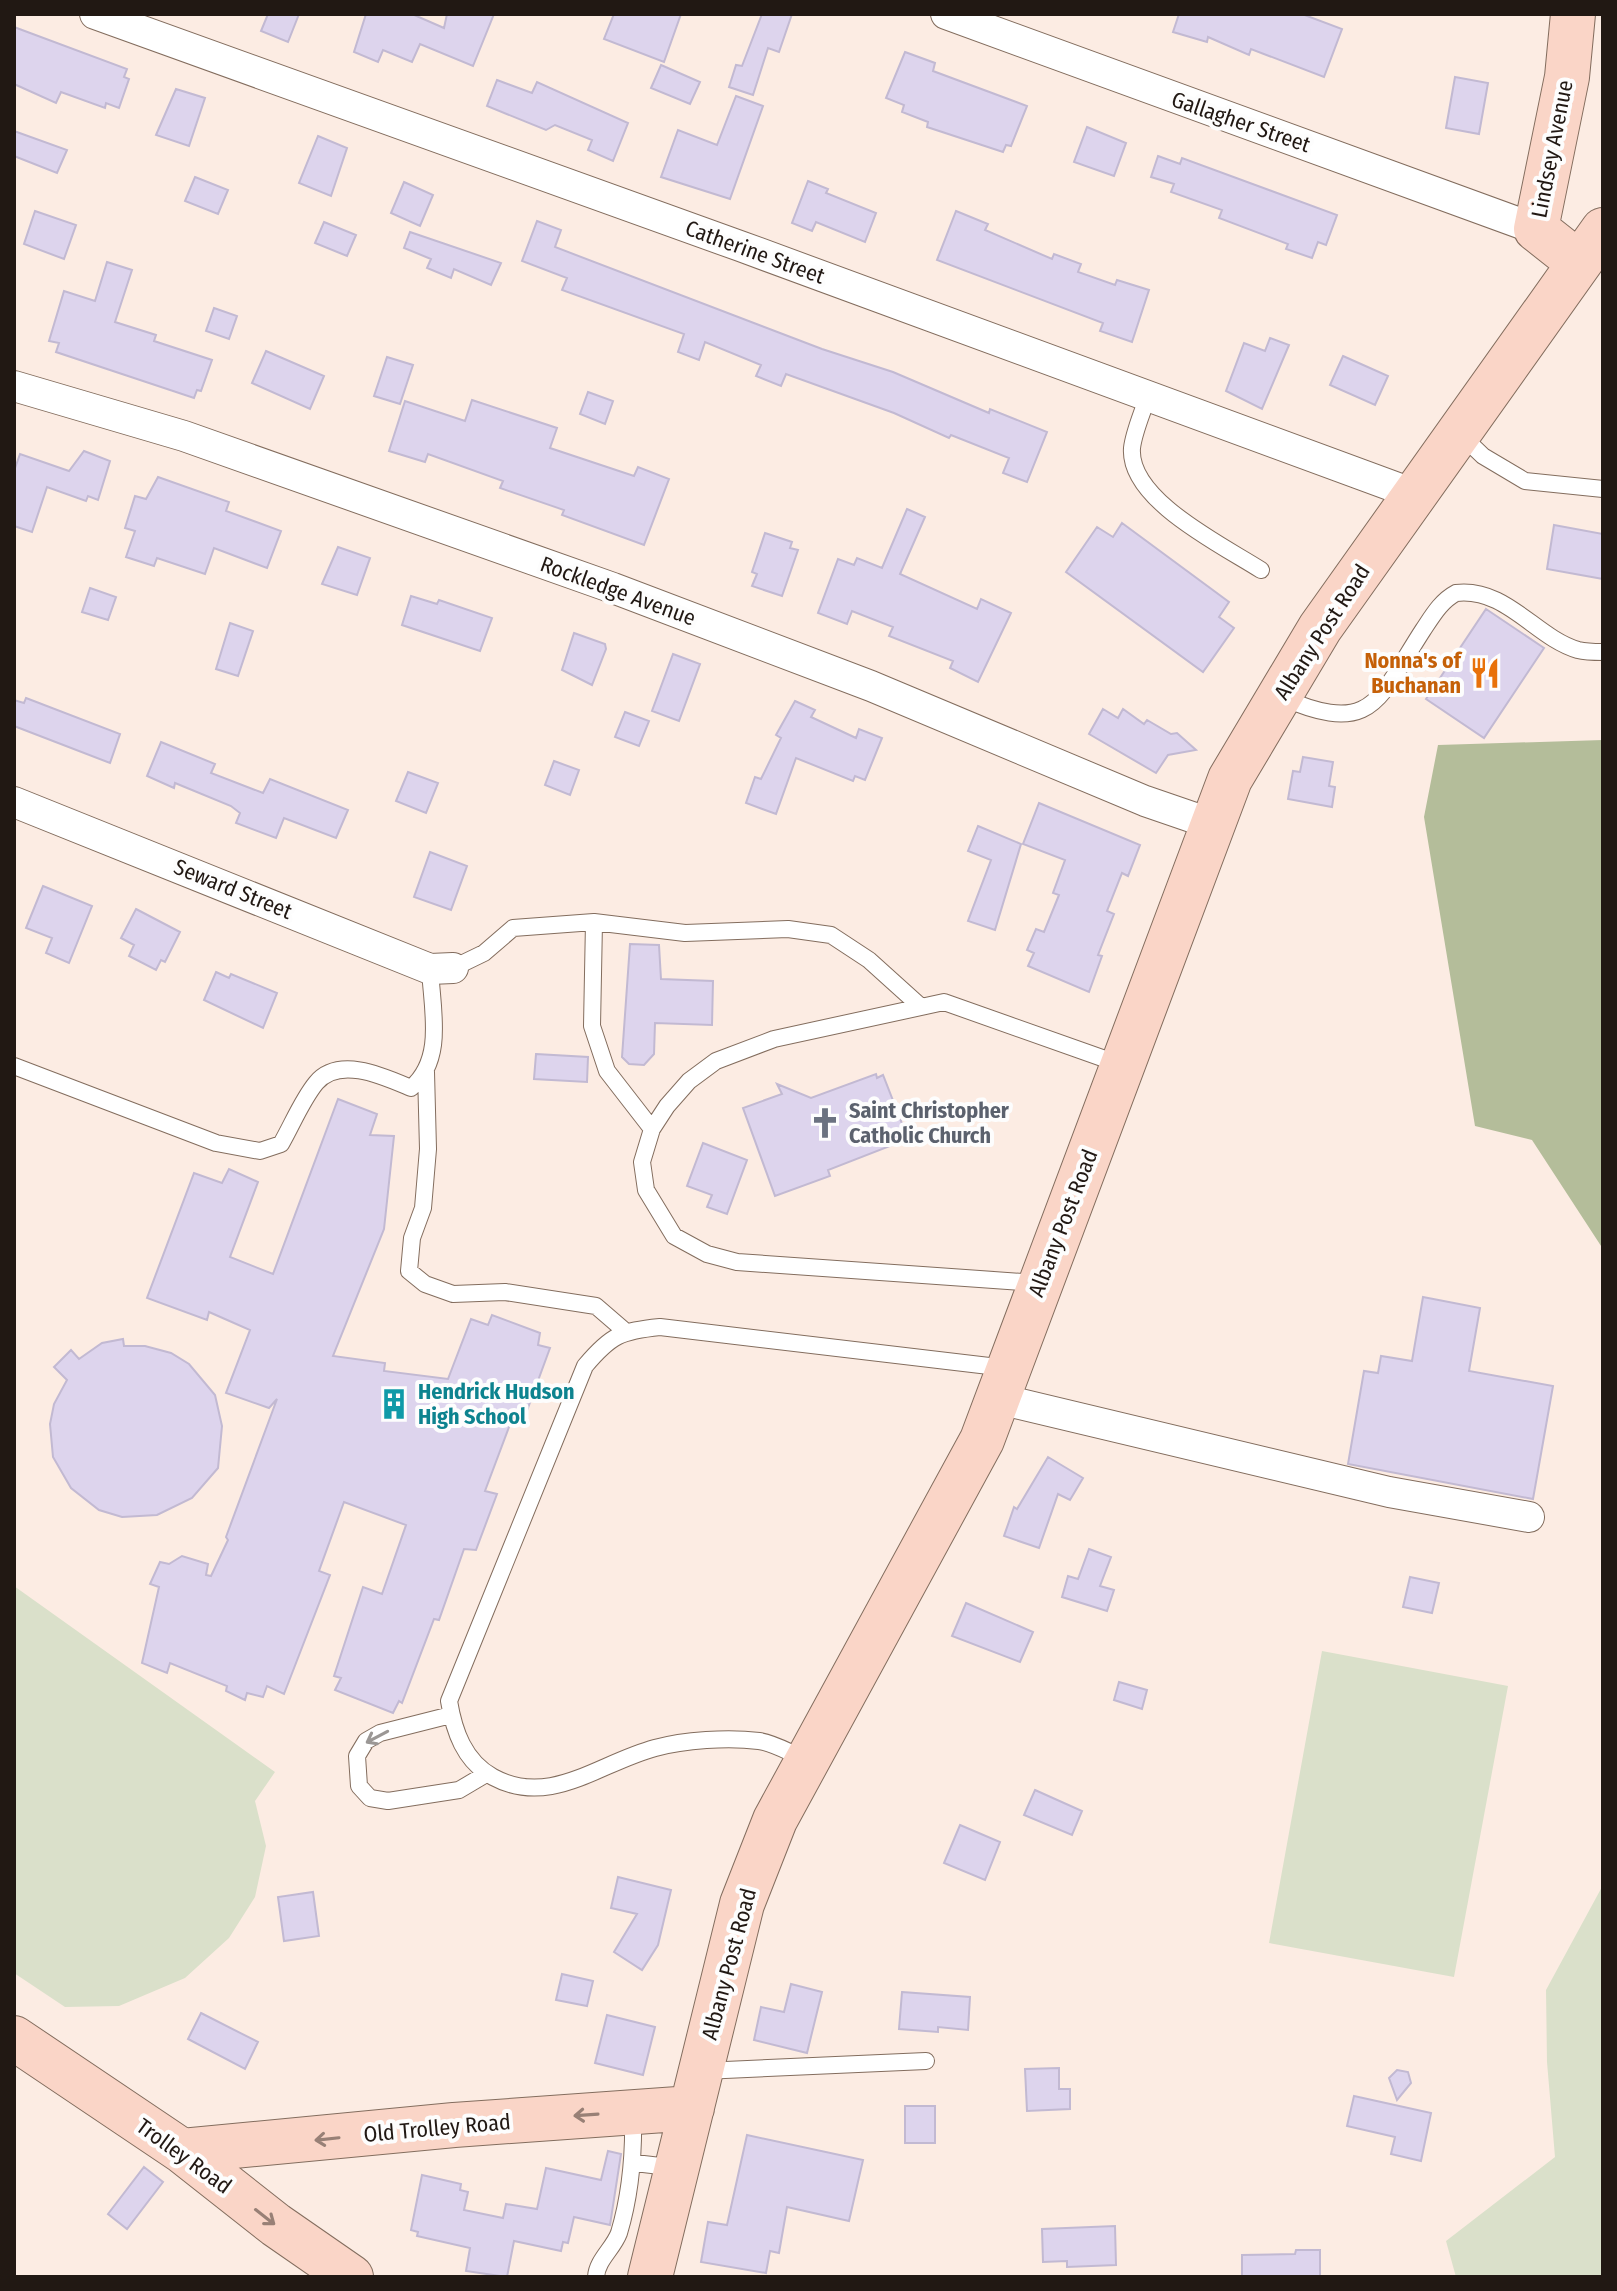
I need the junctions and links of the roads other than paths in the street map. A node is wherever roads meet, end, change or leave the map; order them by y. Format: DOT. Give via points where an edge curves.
graph roads {
  1 [pos="946,14"];
  2 [pos="1573,14"];
  3 [pos="115,17"];
  4 [pos="1536,229"];
  5 [pos="1591,246"];
  6 [pos="14,386"];
  7 [pos="1148,395"];
  8 [pos="1458,432"];
  9 [pos="1603,489"];
  10 [pos="1414,494"];
  11 [pos="1261,570"];
  12 [pos="1603,652"];
  13 [pos="1279,697"];
  14 [pos="14,802"];
  15 [pos="1212,824"];
  16 [pos="594,922"];
  17 [pos="441,969"];
  18 [pos="920,1006"];
  19 [pos="14,1066"];
  20 [pos="1124,1066"];
  21 [pos="426,1072"];
  22 [pos="652,1129"];
  23 [pos="1040,1283"];
  24 [pos="625,1331"];
  25 [pos="1001,1383"];
  26 [pos="1529,1517"];
  27 [pos="451,1715"];
  28 [pos="808,1760"];
  29 [pos="486,1774"];
  30 [pos="14,2038"];
  31 [pos="926,2061"];
  32 [pos="697,2089"];
  33 [pos="633,2112"];
  34 [pos="182,2151"];
  35 [pos="635,2163"];
  36 [pos="677,2168"];
  37 [pos="640,2248"];
  38 [pos="351,2277"];
  39 [pos="596,2277"];
  1 -- 4 [label="street, Gallagher Street"];
  2 -- 4 [label="main road, Lindsey Avenue" via="1567,77"];
  3 -- 7 [label="street, Catherine Street"];
  4 -- 5 [label="main road, Lindsey Avenue"];
  5 -- 8 [label="main road, Albany Post Road"];
  6 -- 15 [label="street, Rockledge Avenue" via="184,436 613,588"];
  7 -- 10 [label="street, Catherine Street"];
  7 -- 11 [label="lane" via="1132,450 1142,484 1168,510"];
  8 -- 9 [label="lane" via="1483,456 1525,481"];
  8 -- 10 [label="main road, Albany Post Road"];
  10 -- 13 [label="main road, Albany Post Road" via="1320,628"];
  12 -- 13 [label="lane" via="1568,646 1486,596 1456,593 1439,607 1368,709 1336,715"];
  13 -- 15 [label="main road, Albany Post Road" via="1230,779"];
  14 -- 17 [label="street, Seward Street"];
  15 -- 20 [label="main road, Albany Post Road"];
  16 -- 17 [label="lane" via="513,928 484,953"];
  16 -- 18 [label="lane" via="685,933 788,929 831,935 869,960"];
  16 -- 22 [label="lane" via="592,1026 607,1071"];
  17 -- 21 [label="lane" via="435,1050"];
  18 -- 20 [label="lane" via="944,1002"];
  18 -- 22 [label="lane" via="774,1039 716,1061 689,1081"];
  19 -- 21 [label="lane" via="216,1143 260,1151 281,1144 317,1081 341,1070 375,1073 411,1088"];
  20 -- 23 [label="main road, Albany Post Road"];
  21 -- 24 [label="lane" via="423,1208 412,1238 409,1271 425,1284 453,1294 505,1292 596,1306"];
  22 -- 23 [label="lane" via="642,1162 646,1190 674,1236 707,1254 737,1262"];
  23 -- 25 [label="main road, Albany Post Road"];
  24 -- 25 [label="lane" via="660,1327"];
  24 -- 27 [label="lane" via="585,1366 449,1701"];
  25 -- 26 [label="street" via="1389,1492"];
  25 -- 28 [label="main road, Albany Post Road" via="982,1440"];
  27 -- 29 [label="lane" via="469,1758"];
  27 -- 29 [label="lane, one-way" via="366,1741 357,1756 359,1786 370,1798 388,1801 459,1790"];
  28 -- 29 [label="lane" via="761,1741 719,1741 656,1747 535,1791"];
  28 -- 32 [label="main road, Albany Post Road" via="775,1820 742,1904"];
  30 -- 34 [label="main road, Trolley Road"];
  31 -- 32 [label="lane"];
  32 -- 33 [label="main road, Old Trolley Road"];
  32 -- 36 [label="main road, Albany Post Road"];
  33 -- 34 [label="main road, Old Trolley Road, one-way"];
  33 -- 35 [label="lane"];
  34 -- 38 [label="main road, Trolley Road, one-way"];
  35 -- 36 [label="lane"];
  35 -- 37 [label="lane"];
  36 -- 37 [label="main road, Albany Post Road"];
  37 -- 39 [label="lane" via="596,2268"];
}
